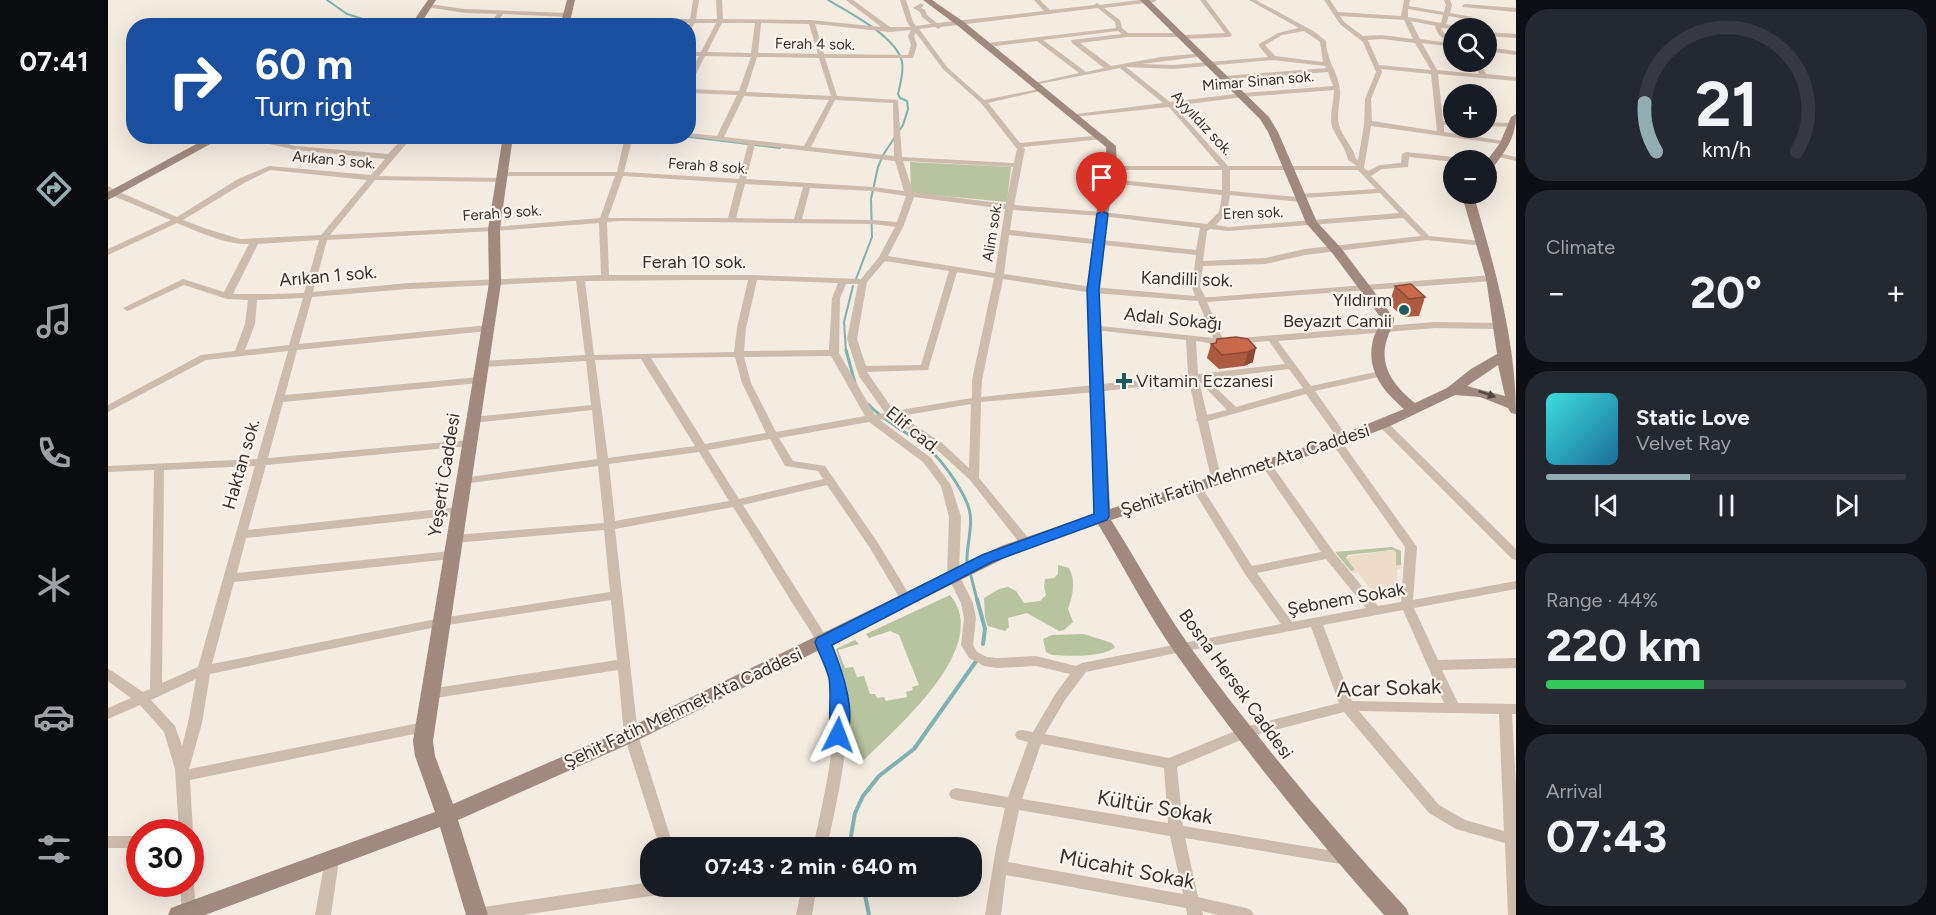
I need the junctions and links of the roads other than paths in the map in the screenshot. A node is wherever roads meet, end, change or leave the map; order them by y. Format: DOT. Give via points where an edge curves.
graph roads {
  1 [pos="571,0"];
  2 [pos="696,0"];
  3 [pos="719,0"];
  4 [pos="849,0"];
  5 [pos="903,0"];
  6 [pos="914,0"];
  7 [pos="1037,0"];
  8 [pos="1144,0"];
  9 [pos="1154,0"];
  10 [pos="1203,0"];
  11 [pos="1252,0"];
  12 [pos="1327,0"];
  13 [pos="1447,0"];
  14 [pos="924,2"];
  15 [pos="430,3"];
  16 [pos="1096,3"];
  17 [pos="1464,3"];
  18 [pos="1406,4"];
  19 [pos="1516,10"];
  20 [pos="1048,12"];
  21 [pos="501,13"];
  22 [pos="1338,14"];
  23 [pos="1446,15"];
  24 [pos="420,18"];
  25 [pos="497,18"];
  26 [pos="547,18"];
  27 [pos="566,18"];
  28 [pos="693,18"];
  29 [pos="1406,18"];
  30 [pos="1445,18"];
  31 [pos="1470,18"];
  32 [pos="696,21"];
  33 [pos="720,21"];
  34 [pos="758,21"];
  35 [pos="811,22"];
  36 [pos="961,24"];
  37 [pos="1443,25"];
  38 [pos="938,27"];
  39 [pos="1303,28"];
  40 [pos="915,29"];
  41 [pos="1119,29"];
  42 [pos="889,30"];
  43 [pos="1443,34"];
  44 [pos="1127,35"];
  45 [pos="1497,35"];
  46 [pos="1066,36"];
  47 [pos="1183,36"];
  48 [pos="1516,36"];
  49 [pos="1362,38"];
  50 [pos="1038,39"];
  51 [pos="1418,41"];
  52 [pos="1074,42"];
  53 [pos="1443,43"];
  54 [pos="987,45"];
  55 [pos="1497,50"];
  56 [pos="1516,53"];
  57 [pos="696,55"];
  58 [pos="703,55"];
  59 [pos="1203,55"];
  60 [pos="754,56"];
  61 [pos="822,58"];
  62 [pos="1273,58"];
  63 [pos="1213,65"];
  64 [pos="1131,66"];
  65 [pos="1122,67"];
  66 [pos="1327,67"];
  67 [pos="1377,67"];
  68 [pos="696,69"];
  69 [pos="1110,69"];
  70 [pos="1434,71"];
  71 [pos="1481,72"];
  72 [pos="1085,74"];
  73 [pos="1483,76"];
  74 [pos="1225,78"];
  75 [pos="1516,79"];
  76 [pos="1039,86"];
  77 [pos="1336,88"];
  78 [pos="696,91"];
  79 [pos="742,93"];
  80 [pos="1243,95"];
  81 [pos="834,96"];
  82 [pos="983,102"];
  83 [pos="1169,104"];
  84 [pos="1076,116"];
  85 [pos="1515,122"];
  86 [pos="1368,123"];
  87 [pos="1440,123"];
  88 [pos="1497,123"];
  89 [pos="1441,133"];
  90 [pos="696,136"];
  91 [pos="1103,137"];
  92 [pos="720,138"];
  93 [pos="752,142"];
  94 [pos="1505,143"];
  95 [pos="204,144"];
  96 [pos="280,144"];
  97 [pos="403,144"];
  98 [pos="507,144"];
  99 [pos="627,144"];
  100 [pos="1019,145"];
  101 [pos="806,149"];
  102 [pos="1498,154"];
  103 [pos="391,157"];
  104 [pos="1443,158"];
  105 [pos="898,159"];
  106 [pos="1516,159"];
  107 [pos="1017,165"];
  108 [pos="1226,168"];
  109 [pos="1363,169"];
  110 [pos="1290,170"];
  111 [pos="621,174"];
  112 [pos="1110,174"];
  113 [pos="502,177"];
  114 [pos="374,178"];
  115 [pos="743,182"];
  116 [pos="807,186"];
  117 [pos="1382,191"];
  118 [pos="110,192"];
  119 [pos="1225,193"];
  120 [pos="910,196"];
  121 [pos="1301,198"];
  122 [pos="1470,204"];
  123 [pos="1009,207"];
  124 [pos="1102,214"];
  125 [pos="1405,215"];
  126 [pos="732,219"];
  127 [pos="177,220"];
  128 [pos="603,220"];
  129 [pos="797,221"];
  130 [pos="1312,222"];
  131 [pos="900,225"];
  132 [pos="1210,226"];
  133 [pos="494,229"];
  134 [pos="1006,232"];
  135 [pos="324,237"];
  136 [pos="1427,238"];
  137 [pos="255,241"];
  138 [pos="1099,242"];
  139 [pos="1482,244"];
  140 [pos="1337,250"];
  141 [pos="108,252"];
  142 [pos="1201,254"];
  143 [pos="883,258"];
  144 [pos="1200,264"];
  145 [pos="954,269"];
  146 [pos="999,276"];
  147 [pos="605,278"];
  148 [pos="1492,278"];
  149 [pos="580,279"];
  150 [pos="753,279"];
  151 [pos="843,281"];
  152 [pos="863,282"];
  153 [pos="495,283"];
  154 [pos="1366,288"];
  155 [pos="1093,290"];
  156 [pos="308,294"];
  157 [pos="227,296"];
  158 [pos="253,298"];
  159 [pos="1200,299"];
  160 [pos="127,308"];
  161 [pos="1501,326"];
  162 [pos="1094,327"];
  163 [pos="488,328"];
  164 [pos="1385,328"];
  165 [pos="1191,339"];
  166 [pos="1272,339"];
  167 [pos="1220,342"];
  168 [pos="293,348"];
  169 [pos="239,353"];
  170 [pos="834,353"];
  171 [pos="740,354"];
  172 [pos="1505,355"];
  173 [pos="645,356"];
  174 [pos="590,357"];
  175 [pos="482,364"];
  176 [pos="1292,366"];
  177 [pos="861,369"];
  178 [pos="1380,374"];
  179 [pos="1197,377"];
  180 [pos="479,380"];
  181 [pos="1096,390"];
  182 [pos="1308,390"];
  183 [pos="1452,391"];
  184 [pos="279,399"];
  185 [pos="976,400"];
  186 [pos="596,407"];
  187 [pos="1515,408"];
  188 [pos="108,409"];
  189 [pos="1414,410"];
  190 [pos="1234,411"];
  191 [pos="892,415"];
  192 [pos="872,419"];
  193 [pos="473,420"];
  194 [pos="1201,420"];
  195 [pos="1383,424"];
  196 [pos="774,436"];
  197 [pos="1340,441"];
  198 [pos="469,443"];
  199 [pos="701,448"];
  200 [pos="261,462"];
  201 [pos="603,462"];
  202 [pos="1267,466"];
  203 [pos="159,467"];
  204 [pos="108,469"];
  205 [pos="974,478"];
  206 [pos="463,481"];
  207 [pos="830,481"];
  208 [pos="1217,482"];
  209 [pos="1197,488"];
  210 [pos="736,503"];
  211 [pos="458,511"];
  212 [pos="1102,516"];
  213 [pos="610,525"];
  214 [pos="241,535"];
  215 [pos="454,539"];
  216 [pos="1026,543"];
  217 [pos="1329,554"];
  218 [pos="451,555"];
  219 [pos="1516,556"];
  220 [pos="1249,571"];
  221 [pos="953,575"];
  222 [pos="229,578"];
  223 [pos="1516,585"];
  224 [pos="617,595"];
  225 [pos="906,599"];
  226 [pos="1407,606"];
  227 [pos="1376,612"];
  228 [pos="441,622"];
  229 [pos="1316,623"];
  230 [pos="1290,628"];
  231 [pos="823,642"];
  232 [pos="1181,647"];
  233 [pos="1516,663"];
  234 [pos="624,664"];
  235 [pos="1435,665"];
  236 [pos="204,670"];
  237 [pos="1079,672"];
  238 [pos="108,674"];
  239 [pos="156,691"];
  240 [pos="429,694"];
  241 [pos="141,698"];
  242 [pos="1347,706"];
  243 [pos="1452,707"];
  244 [pos="1511,709"];
  245 [pos="108,714"];
  246 [pos="424,727"];
  247 [pos="1245,732"];
  248 [pos="632,735"];
  249 [pos="1022,735"];
  250 [pos="1037,738"];
  251 [pos="1170,764"];
  252 [pos="182,772"];
  253 [pos="956,794"];
  254 [pos="1012,803"];
  255 [pos="447,816"];
  256 [pos="185,819"];
  257 [pos="1176,832"];
  258 [pos="664,837"];
  259 [pos="822,837"];
  260 [pos="1512,839"];
  261 [pos="126,842"];
  262 [pos="108,843"];
  263 [pos="332,860"];
  264 [pos="1347,860"];
  265 [pos="1000,867"];
  266 [pos="640,891"];
  267 [pos="185,897"];
  268 [pos="808,897"];
  269 [pos="1194,908"];
  270 [pos="183,913"];
  271 [pos="323,915"];
  272 [pos="477,915"];
  273 [pos="804,915"];
  274 [pos="993,915"];
  275 [pos="1246,915"];
  276 [pos="1396,915"];
  277 [pos="1516,915"];
  1 -- 27 [label="main road"];
  2 -- 28 [label="street"];
  3 -- 33 [label="street"];
  4 -- 42 [label="street"];
  5 -- 40 [label="street"];
  6 -- 14 [label="street"];
  7 -- 20 [label="street"];
  8 -- 9 [label="street"];
  8 -- 16 [label="street"];
  8 -- 47 [label="main road"];
  10 -- 47 [label="street" via="1229,35"];
  11 -- 39 [label="street"];
  12 -- 22 [label="street"];
  13 -- 23 [label="street"];
  14 -- 36 [label="main road"];
  14 -- 38 [label="street" via="916,8"];
  15 -- 21 [label="street" via="457,11"];
  15 -- 24 [label="main road"];
  16 -- 20 [label="street"];
  16 -- 41 [label="street" via="1118,21"];
  17 -- 19 [label="street"];
  17 -- 31 [label="street"];
  18 -- 23 [label="street"];
  18 -- 29 [label="street"];
  20 -- 36 [label="street"];
  21 -- 25 [label="street"];
  21 -- 26 [label="street"];
  22 -- 29 [label="street"];
  22 -- 49 [label="street" via="1342,23"];
  23 -- 30 [label="street"];
  23 -- 31 [label="street"];
  29 -- 37 [label="street"];
  29 -- 51 [label="street"];
  32 -- 33 [label="street"];
  33 -- 34 [label="street"];
  33 -- 58 [label="street"];
  34 -- 35 [label="street"];
  34 -- 60 [label="street"];
  35 -- 42 [label="street"];
  35 -- 61 [label="street"];
  36 -- 38 [label="street"];
  36 -- 54 [label="main road"];
  37 -- 43 [label="street" via="1438,27"];
  38 -- 40 [label="street"];
  39 -- 62 [label="street" via="1280,34 1261,45"];
  39 -- 66 [label="street" via="1323,41"];
  40 -- 42 [label="street"];
  40 -- 61 [label="street, Ferah 4 sok." via="911,57"];
  40 -- 82 [label="street" via="945,68"];
  41 -- 44 [label="street"];
  41 -- 46 [label="street"];
  44 -- 47 [label="street"];
  44 -- 52 [label="street"];
  45 -- 48 [label="street"];
  46 -- 50 [label="street"];
  46 -- 52 [label="street"];
  47 -- 59 [label="main road"];
  49 -- 51 [label="street"];
  49 -- 67 [label="street"];
  50 -- 54 [label="street"];
  50 -- 72 [label="street"];
  51 -- 53 [label="street"];
  51 -- 70 [label="street"];
  52 -- 69 [label="street"];
  54 -- 76 [label="main road"];
  55 -- 56 [label="street"];
  57 -- 58 [label="street, Ferah 4 sok."];
  58 -- 60 [label="street, Ferah 4 sok."];
  58 -- 68 [label="street"];
  59 -- 63 [label="main road"];
  59 -- 64 [label="street" via="1152,59"];
  60 -- 61 [label="street, Ferah 4 sok."];
  60 -- 79 [label="street"];
  61 -- 81 [label="street"];
  62 -- 63 [label="street"];
  62 -- 66 [label="street"];
  63 -- 64 [label="street"];
  63 -- 74 [label="main road"];
  64 -- 65 [label="street"];
  65 -- 69 [label="street"];
  65 -- 83 [label="street, Ayyıldız sok."];
  66 -- 74 [label="street"];
  66 -- 77 [label="street"];
  67 -- 70 [label="street"];
  67 -- 86 [label="street" via="1379,72 1368,99"];
  69 -- 72 [label="street"];
  70 -- 73 [label="street"];
  70 -- 87 [label="street"];
  71 -- 73 [label="street"];
  72 -- 76 [label="street"];
  73 -- 75 [label="street"];
  74 -- 80 [label="main road"];
  76 -- 82 [label="street"];
  76 -- 84 [label="main road"];
  77 -- 80 [label="street, Mimar Sinan sok."];
  77 -- 109 [label="street" via="1336,129 1352,152 1352,160"];
  78 -- 79 [label="street"];
  79 -- 81 [label="street"];
  79 -- 92 [label="street"];
  80 -- 83 [label="street, Mimar Sinan sok."];
  80 -- 110 [label="main road" via="1268,122"];
  81 -- 101 [label="street"];
  81 -- 105 [label="street" via="896,101"];
  82 -- 100 [label="street"];
  83 -- 84 [label="street, Mimar Sinan sok."];
  83 -- 108 [label="street, Ayyıldız sok."];
  84 -- 91 [label="main road"];
  85 -- 88 [label="street"];
  85 -- 94 [label="main road"];
  86 -- 89 [label="street"];
  86 -- 109 [label="street"];
  87 -- 89 [label="street"];
  89 -- 94 [label="street"];
  90 -- 92 [label="street"];
  91 -- 100 [label="street"];
  91 -- 112 [label="main road, Bosna Hersek Caddesi" via="1112,150"];
  92 -- 93 [label="street"];
  93 -- 101 [label="street"];
  93 -- 115 [label="street"];
  94 -- 102 [label="main road"];
  95 -- 118 [label="main road"];
  96 -- 103 [label="street"];
  97 -- 103 [label="street, Haktan sok."];
  98 -- 113 [label="main road, Yeşerti Caddesi"];
  99 -- 111 [label="street"];
  100 -- 107 [label="street, Alim sok." via="1022,149"];
  101 -- 105 [label="street"];
  102 -- 106 [label="street"];
  103 -- 114 [label="street, Haktan sok."];
  104 -- 109 [label="street" via="1406,154 1404,165"];
  105 -- 107 [label="street"];
  105 -- 120 [label="street"];
  107 -- 123 [label="street, Alim sok."];
  108 -- 110 [label="street"];
  108 -- 112 [label="street"];
  108 -- 119 [label="street, Ayyıldız sok."];
  109 -- 110 [label="street"];
  109 -- 117 [label="street"];
  110 -- 121 [label="main road"];
  111 -- 113 [label="street, Ferah 8 sok."];
  111 -- 115 [label="street, Ferah 8 sok."];
  111 -- 128 [label="street"];
  112 -- 119 [label="street"];
  112 -- 124 [label="main road, Bosna Hersek Caddesi"];
  113 -- 114 [label="street, Arıkan 3 sok."];
  113 -- 133 [label="main road, Yeşerti Caddesi"];
  114 -- 127 [label="street, Arıkan 3 sok." via="270,168 240,181"];
  114 -- 135 [label="street, Haktan sok."];
  115 -- 116 [label="street, Ferah 8 sok."];
  115 -- 126 [label="street"];
  116 -- 120 [label="street, Ferah 8 sok." via="873,189"];
  116 -- 129 [label="street"];
  117 -- 121 [label="street"];
  117 -- 125 [label="street"];
  118 -- 127 [label="street, Ferah 9 sok."];
  119 -- 121 [label="street"];
  119 -- 132 [label="street, Ayyıldız sok." via="1224,210 1218,222"];
  120 -- 123 [label="street, Ferah 8 sok."];
  120 -- 131 [label="street"];
  121 -- 130 [label="main road"];
  122 -- 139 [label="main road"];
  123 -- 124 [label="street, Eren sok."];
  123 -- 134 [label="street, Alim sok."];
  124 -- 132 [label="street, Eren sok."];
  124 -- 138 [label="main road, Bosna Hersek Caddesi"];
  125 -- 130 [label="street, Eren sok."];
  125 -- 136 [label="street"];
  126 -- 128 [label="street, Ferah 9 sok."];
  126 -- 129 [label="street, Ferah 9 sok."];
  127 -- 137 [label="street, Ferah 9 sok." via="240,242"];
  127 -- 141 [label="street, Arıkan 3 sok."];
  128 -- 133 [label="street, Ferah 9 sok."];
  128 -- 147 [label="street"];
  129 -- 131 [label="street, Ferah 9 sok."];
  130 -- 132 [label="street, Eren sok." via="1256,229"];
  130 -- 140 [label="main road"];
  131 -- 143 [label="street"];
  132 -- 142 [label="street, Ayyıldız sok." via="1203,230"];
  133 -- 135 [label="street, Ferah 9 sok."];
  133 -- 153 [label="main road, Yeşerti Caddesi"];
  134 -- 138 [label="street"];
  134 -- 146 [label="street, Alim sok."];
  135 -- 137 [label="street, Ferah 9 sok."];
  135 -- 156 [label="street, Haktan sok."];
  136 -- 139 [label="street"];
  136 -- 140 [label="street"];
  137 -- 157 [label="street"];
  138 -- 142 [label="street"];
  138 -- 155 [label="main road, Bosna Hersek Caddesi"];
  139 -- 148 [label="main road"];
  140 -- 144 [label="street" via="1265,261"];
  140 -- 154 [label="main road"];
  142 -- 144 [label="street, Ayyıldız sok."];
  143 -- 145 [label="street, Kandilli sok."];
  143 -- 152 [label="street"];
  144 -- 159 [label="street, Ayyıldız sok." via="1196,287"];
  145 -- 146 [label="street, Kandilli sok."];
  145 -- 177 [label="street" via="925,368"];
  146 -- 155 [label="street, Kandilli sok."];
  146 -- 185 [label="street, Alim sok."];
  147 -- 149 [label="street, Ferah 10 sok."];
  147 -- 150 [label="street, Ferah 10 sok."];
  148 -- 154 [label="street, Kandilli sok."];
  148 -- 161 [label="main road"];
  149 -- 153 [label="street, Ferah 10 sok."];
  149 -- 174 [label="street"];
  150 -- 151 [label="street, Ferah 10 sok."];
  150 -- 171 [label="street"];
  151 -- 152 [label="street, Ferah 10 sok."];
  151 -- 170 [label="street, Elif cad." via="836,298"];
  152 -- 177 [label="street, Elif cad." via="852,339"];
  153 -- 156 [label="street, Arıkan 1 sok."];
  153 -- 163 [label="main road, Yeşerti Caddesi"];
  154 -- 159 [label="street, Kandilli sok."];
  154 -- 164 [label="main road" via="1388,318"];
  155 -- 159 [label="street, Kandilli sok."];
  155 -- 162 [label="main road, Bosna Hersek Caddesi"];
  156 -- 158 [label="street, Arıkan 1 sok."];
  156 -- 168 [label="street, Haktan sok."];
  157 -- 158 [label="street, Arıkan 1 sok."];
  157 -- 160 [label="street, Arıkan 1 sok." via="183,282"];
  158 -- 169 [label="street" via="250,324"];
  159 -- 167 [label="street, Ayyıldız sok."];
  161 -- 164 [label="street, Adalı Sokağı"];
  161 -- 172 [label="main road"];
  162 -- 165 [label="street, Adalı Sokağı"];
  162 -- 181 [label="main road, Bosna Hersek Caddesi"];
  163 -- 168 [label="street"];
  163 -- 175 [label="main road, Yeşerti Caddesi"];
  164 -- 166 [label="street, Adalı Sokağı"];
  164 -- 178 [label="main road" via="1378,347"];
  165 -- 167 [label="street, Adalı Sokağı"];
  165 -- 179 [label="street"];
  166 -- 167 [label="street, Adalı Sokağı"];
  166 -- 176 [label="street"];
  168 -- 169 [label="street"];
  168 -- 184 [label="street, Haktan sok."];
  169 -- 188 [label="street" via="204,357"];
  170 -- 171 [label="street"];
  170 -- 192 [label="street, Elif cad."];
  171 -- 173 [label="street"];
  171 -- 196 [label="street" via="756,405"];
  172 -- 183 [label="main road, Şehit Fatih Mehmet Ata Caddesi"];
  172 -- 187 [label="main road"];
  173 -- 174 [label="street"];
  173 -- 199 [label="street"];
  174 -- 175 [label="street"];
  174 -- 186 [label="street"];
  175 -- 180 [label="main road, Yeşerti Caddesi"];
  176 -- 179 [label="street"];
  176 -- 182 [label="street"];
  177 -- 191 [label="street, Elif cad."];
  178 -- 182 [label="street"];
  178 -- 189 [label="main road" via="1385,384"];
  179 -- 181 [label="street"];
  179 -- 190 [label="street"];
  179 -- 194 [label="street"];
  180 -- 184 [label="street"];
  180 -- 193 [label="main road, Yeşerti Caddesi"];
  181 -- 185 [label="street"];
  181 -- 212 [label="main road, Bosna Hersek Caddesi"];
  182 -- 190 [label="street"];
  182 -- 197 [label="street"];
  183 -- 187 [label="main road, Şehit Fatih Mehmet Ata Caddesi, one-way" via="1486,392"];
  183 -- 189 [label="main road, Şehit Fatih Mehmet Ata Caddesi"];
  184 -- 200 [label="street, Haktan sok."];
  185 -- 191 [label="street"];
  185 -- 205 [label="street, Alim sok."];
  186 -- 193 [label="street"];
  186 -- 201 [label="street"];
  189 -- 195 [label="main road, Şehit Fatih Mehmet Ata Caddesi"];
  190 -- 194 [label="street"];
  191 -- 192 [label="street"];
  191 -- 205 [label="street, Elif cad." via="938,445"];
  192 -- 196 [label="street"];
  192 -- 221 [label="street, Elif cad." via="927,460 946,485 955,517"];
  193 -- 198 [label="main road, Yeşerti Caddesi"];
  194 -- 208 [label="street"];
  195 -- 197 [label="main road, Şehit Fatih Mehmet Ata Caddesi"];
  195 -- 219 [label="street"];
  196 -- 199 [label="street"];
  196 -- 207 [label="street" via="789,464 821,468"];
  197 -- 202 [label="main road, Şehit Fatih Mehmet Ata Caddesi"];
  197 -- 226 [label="street" via="1411,547"];
  198 -- 200 [label="street"];
  198 -- 206 [label="main road, Yeşerti Caddesi"];
  199 -- 201 [label="street"];
  199 -- 210 [label="street"];
  200 -- 203 [label="street"];
  200 -- 214 [label="street, Haktan sok."];
  201 -- 206 [label="street"];
  201 -- 213 [label="street"];
  202 -- 208 [label="main road, Şehit Fatih Mehmet Ata Caddesi"];
  202 -- 217 [label="street"];
  203 -- 204 [label="street"];
  203 -- 239 [label="street"];
  205 -- 216 [label="street, Elif cad."];
  206 -- 211 [label="main road, Yeşerti Caddesi"];
  207 -- 210 [label="street"];
  207 -- 225 [label="street"];
  208 -- 209 [label="main road, Şehit Fatih Mehmet Ata Caddesi"];
  209 -- 212 [label="main road, Şehit Fatih Mehmet Ata Caddesi"];
  209 -- 220 [label="street"];
  210 -- 213 [label="street"];
  210 -- 231 [label="street"];
  211 -- 214 [label="street"];
  211 -- 215 [label="main road, Yeşerti Caddesi"];
  212 -- 216 [label="main road, Şehit Fatih Mehmet Ata Caddesi"];
  212 -- 232 [label="main road, Bosna Hersek Caddesi"];
  213 -- 215 [label="street"];
  213 -- 224 [label="street"];
  214 -- 222 [label="street, Haktan sok."];
  215 -- 218 [label="main road, Yeşerti Caddesi"];
  216 -- 221 [label="main road, Şehit Fatih Mehmet Ata Caddesi"];
  217 -- 220 [label="street"];
  217 -- 227 [label="street"];
  218 -- 222 [label="street"];
  218 -- 228 [label="main road, Yeşerti Caddesi"];
  220 -- 230 [label="street"];
  221 -- 225 [label="main road, Şehit Fatih Mehmet Ata Caddesi"];
  221 -- 237 [label="street" via="967,603 967,645 973,655 984,661 1036,661"];
  222 -- 236 [label="street, Haktan sok."];
  223 -- 226 [label="street, Şebnem Sokak"];
  224 -- 228 [label="street"];
  224 -- 234 [label="street"];
  225 -- 231 [label="main road, Şehit Fatih Mehmet Ata Caddesi"];
  226 -- 227 [label="street, Şebnem Sokak"];
  226 -- 235 [label="street"];
  227 -- 229 [label="street, Şebnem Sokak"];
  228 -- 236 [label="street"];
  228 -- 240 [label="main road, Yeşerti Caddesi"];
  229 -- 230 [label="street, Şebnem Sokak"];
  229 -- 242 [label="street"];
  230 -- 232 [label="street, Şebnem Sokak"];
  231 -- 248 [label="main road, Şehit Fatih Mehmet Ata Caddesi"];
  231 -- 259 [label="street" via="837,678 840,711"];
  232 -- 237 [label="street, Şebnem Sokak" via="1093,664"];
  232 -- 247 [label="main road, Bosna Hersek Caddesi"];
  233 -- 235 [label="street"];
  234 -- 240 [label="street"];
  234 -- 248 [label="street"];
  235 -- 243 [label="street"];
  236 -- 239 [label="street"];
  236 -- 252 [label="street, Haktan sok."];
  237 -- 250 [label="street"];
  238 -- 241 [label="street"];
  239 -- 241 [label="street"];
  240 -- 246 [label="main road, Yeşerti Caddesi"];
  241 -- 245 [label="street"];
  241 -- 252 [label="street" via="171,730"];
  242 -- 243 [label="street, Acar Sokak"];
  242 -- 247 [label="street, Acar Sokak"];
  242 -- 260 [label="street" via="1434,810 1461,825"];
  243 -- 244 [label="street, Acar Sokak"];
  244 -- 260 [label="street"];
  246 -- 252 [label="street"];
  246 -- 255 [label="main road, Yeşerti Caddesi" via="425,756"];
  247 -- 251 [label="street, Acar Sokak"];
  247 -- 264 [label="main road, Bosna Hersek Caddesi"];
  248 -- 255 [label="main road, Şehit Fatih Mehmet Ata Caddesi"];
  248 -- 258 [label="street"];
  249 -- 250 [label="street"];
  250 -- 251 [label="street"];
  250 -- 254 [label="street"];
  251 -- 257 [label="street"];
  252 -- 256 [label="street, Haktan sok."];
  253 -- 254 [label="street, Kültür Sokak"];
  254 -- 257 [label="street, Kültür Sokak"];
  254 -- 265 [label="street"];
  255 -- 263 [label="main road, Şehit Fatih Mehmet Ata Caddesi"];
  255 -- 272 [label="main road, Yeşerti Caddesi"];
  257 -- 264 [label="street, Kültür Sokak"];
  257 -- 269 [label="street"];
  260 -- 277 [label="street"];
  261 -- 262 [label="street"];
  263 -- 270 [label="main road, Şehit Fatih Mehmet Ata Caddesi"];
  263 -- 271 [label="street"];
  264 -- 276 [label="main road, Bosna Hersek Caddesi"];
  265 -- 269 [label="street, Mücahit Sokak"];
  265 -- 274 [label="street"];
  266 -- 272 [label="street"];
  267 -- 270 [label="street"];
  268 -- 273 [label="street"];
  269 -- 275 [label="street, Mücahit Sokak"];
}
